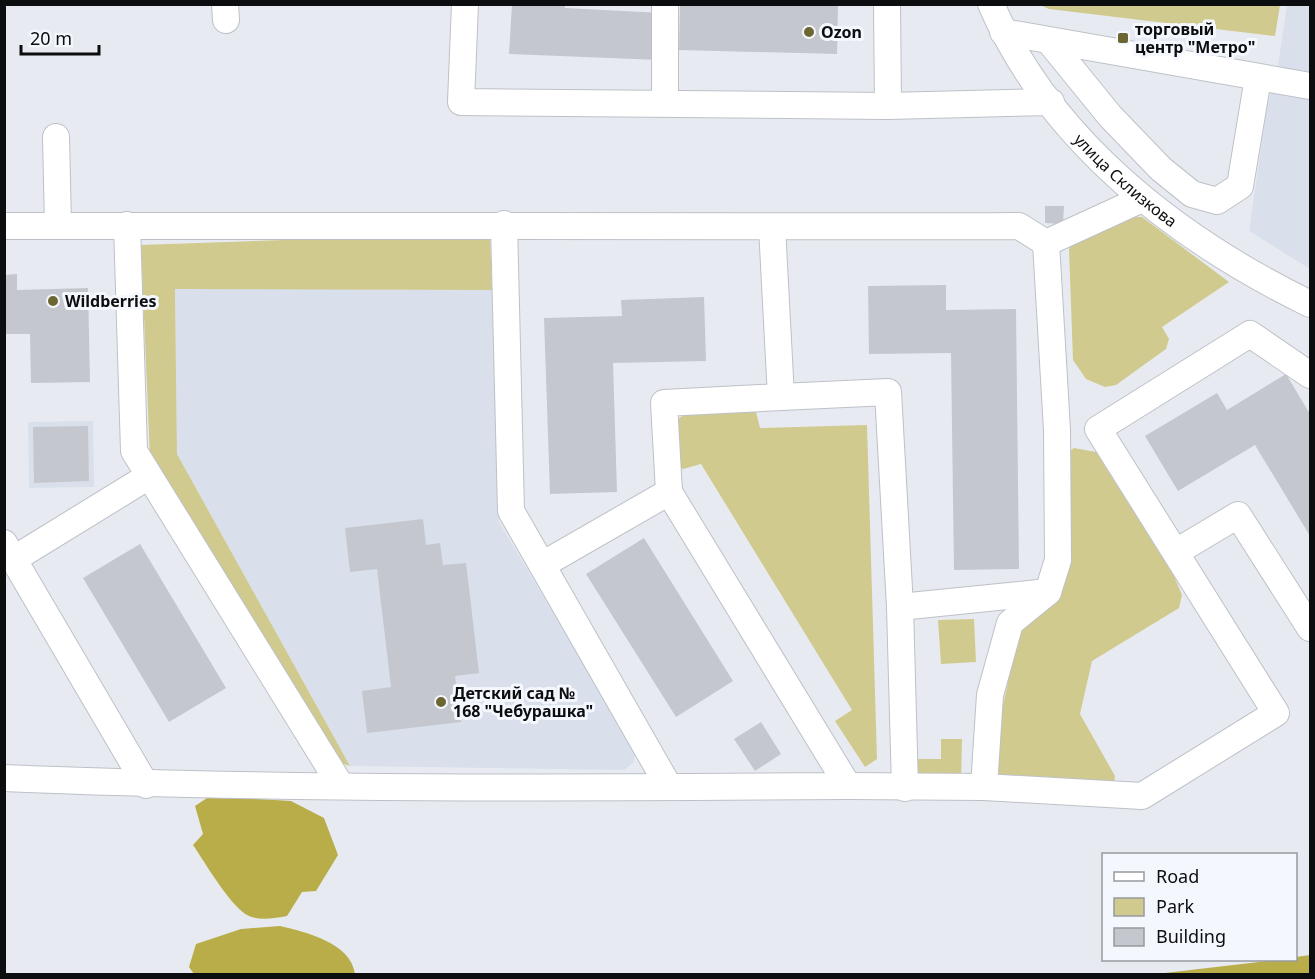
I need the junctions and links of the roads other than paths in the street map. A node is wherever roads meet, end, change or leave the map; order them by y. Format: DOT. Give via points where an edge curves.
graph roads {
  1 [pos="465,4"];
  2 [pos="665,4"];
  3 [pos="887,4"];
  4 [pos="991,4"];
  5 [pos="1003,33"];
  6 [pos="1050,41"];
  7 [pos="1258,78"];
  8 [pos="1311,86"];
  9 [pos="665,102"];
  10 [pos="1051,102"];
  11 [pos="888,105"];
  12 [pos="56,137"];
  13 [pos="1142,199"];
  14 [pos="504,224"];
  15 [pos="127,225"];
  16 [pos="4,226"];
  17 [pos="58,226"];
  18 [pos="772,228"];
  19 [pos="1046,243"];
  20 [pos="1311,304"];
  21 [pos="1311,375"];
  22 [pos="781,397"];
  23 [pos="1098,429"];
  24 [pos="1058,430"];
  25 [pos="149,476"];
  26 [pos="669,492"];
  27 [pos="9,551"];
  28 [pos="1176,552"];
  29 [pos="542,565"];
  30 [pos="1048,592"];
  31 [pos="900,607"];
  32 [pos="1311,628"];
  33 [pos="4,778"];
  34 [pos="146,784"];
  35 [pos="341,786"];
  36 [pos="848,786"];
  37 [pos="669,787"];
  38 [pos="984,787"];
  39 [pos="906,788"];
  1 -- 9 [label="street" via="461,102"];
  2 -- 9 [label="street"];
  3 -- 11 [label="street"];
  4 -- 5 [label="street, улица Склизкова"];
  5 -- 6 [label="street"];
  5 -- 10 [label="street, улица Склизкова"];
  6 -- 7 [label="street"];
  6 -- 7 [label="street" via="1110,116 1161,169 1192,194 1217,201 1240,186"];
  7 -- 8 [label="street"];
  9 -- 11 [label="street"];
  10 -- 11 [label="street"];
  10 -- 13 [label="street, улица Склизкова" via="1104,163"];
  12 -- 17 [label="street"];
  13 -- 19 [label="street"];
  13 -- 20 [label="street, улица Склизкова" via="1241,267"];
  14 -- 15 [label="street"];
  14 -- 18 [label="street"];
  14 -- 29 [label="street" via="511,511"];
  15 -- 17 [label="street"];
  15 -- 25 [label="street" via="134,451"];
  16 -- 17 [label="street"];
  18 -- 19 [label="street" via="1019,226"];
  18 -- 22 [label="street"];
  19 -- 24 [label="street"];
  21 -- 23 [label="street" via="1250,334"];
  22 -- 26 [label="street" via="664,403"];
  22 -- 31 [label="street" via="888,392"];
  23 -- 24 [label="street"];
  23 -- 28 [label="street"];
  24 -- 30 [label="street" via="1058,560"];
  25 -- 27 [label="street"];
  25 -- 35 [label="street"];
  26 -- 29 [label="street"];
  26 -- 36 [label="street"];
  27 -- 34 [label="street"];
  28 -- 32 [label="street" via="1238,515"];
  28 -- 38 [label="street" via="1276,713 1142,796"];
  29 -- 37 [label="street"];
  30 -- 31 [label="street"];
  30 -- 38 [label="street" via="1010,623 990,695"];
  31 -- 39 [label="street"];
  33 -- 34 [label="street"];
  34 -- 35 [label="street"];
  35 -- 37 [label="street"];
  36 -- 37 [label="street"];
  36 -- 39 [label="street"];
  38 -- 39 [label="street"];
}
